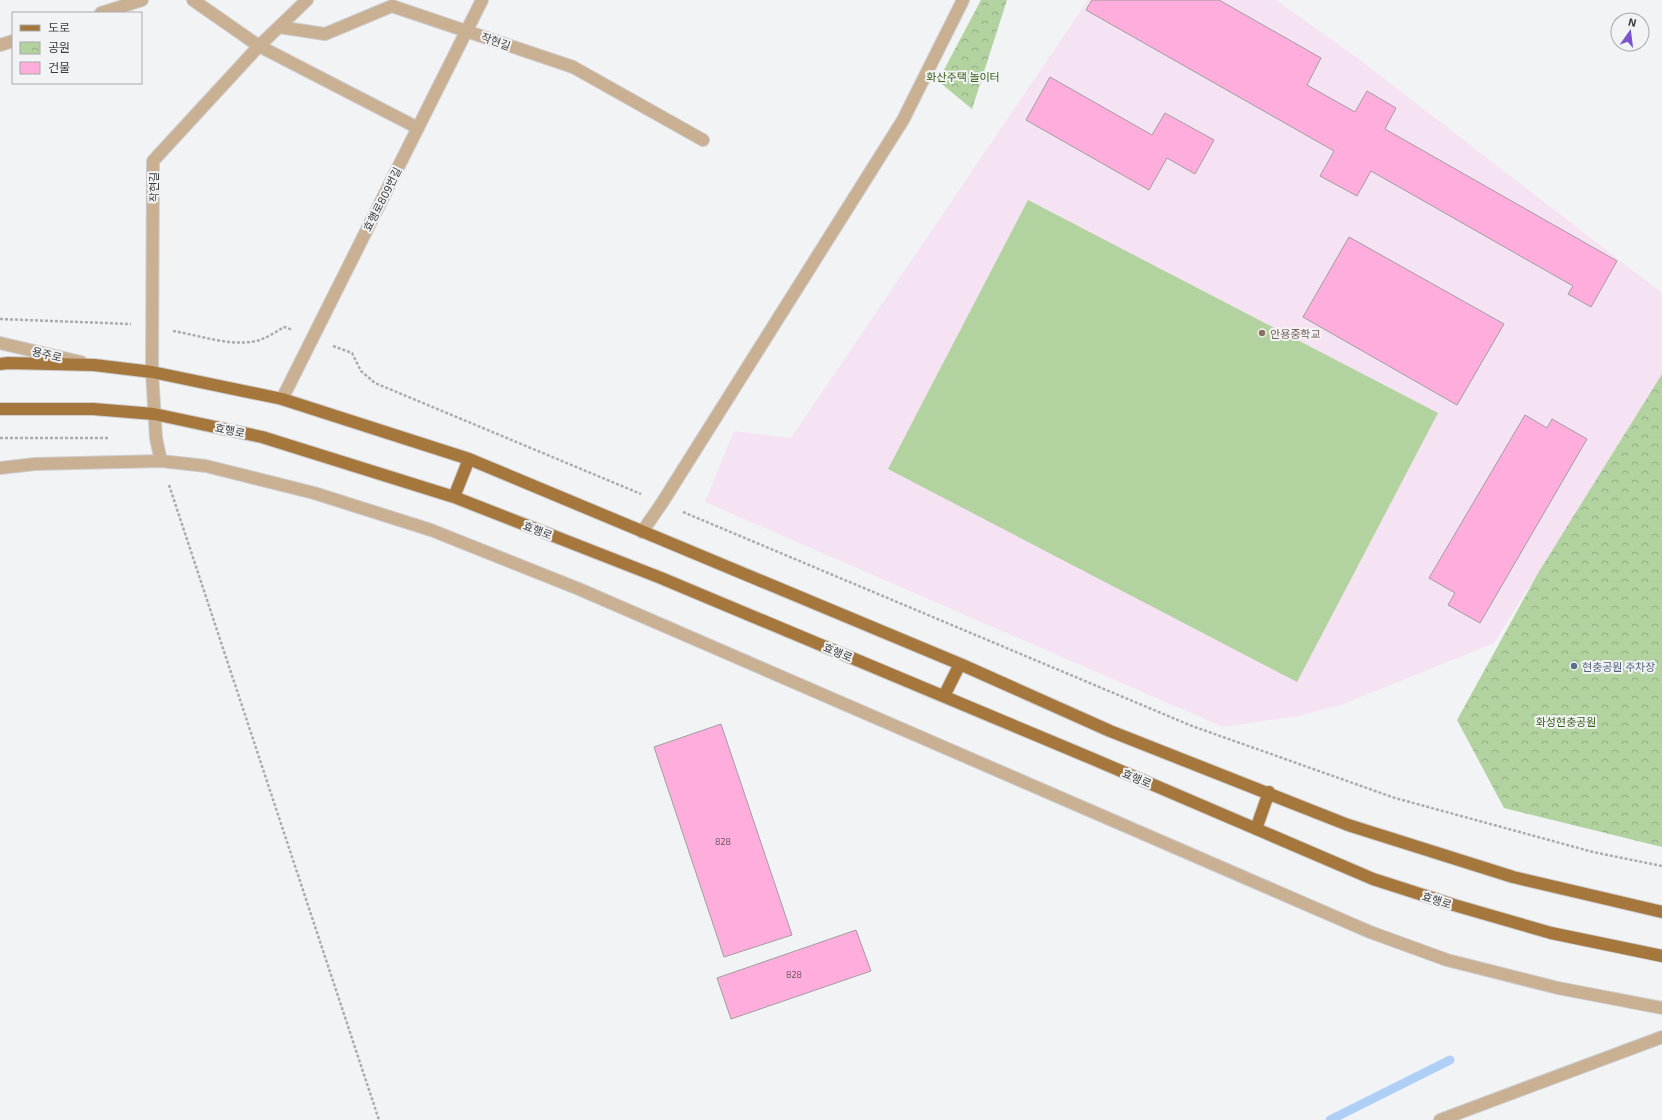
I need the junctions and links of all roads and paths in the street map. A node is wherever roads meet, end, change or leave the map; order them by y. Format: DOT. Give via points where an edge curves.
graph roads {
  1 [pos="142,0"];
  2 [pos="193,0"];
  3 [pos="307,0"];
  4 [pos="482,0"];
  5 [pos="963,0"];
  6 [pos="104,12"];
  7 [pos="278,27"];
  8 [pos="466,31"];
  9 [pos="12,41"];
  10 [pos="0,45"];
  11 [pos="259,46"];
  12 [pos="418,128"];
  13 [pos="703,140"];
  14 [pos="0,319"];
  15 [pos="152,328"];
  16 [pos="312,338"];
  17 [pos="0,343"];
  18 [pos="0,364"];
  19 [pos="94,365"];
  20 [pos="152,372"];
  21 [pos="282,399"];
  22 [pos="0,409"];
  23 [pos="154,414"];
  24 [pos="469,459"];
  25 [pos="161,461"];
  26 [pos="0,468"];
  27 [pos="454,497"];
  28 [pos="662,503"];
  29 [pos="642,532"];
  30 [pos="960,664"];
  31 [pos="944,696"];
  32 [pos="1269,792"];
  33 [pos="1256,829"];
  34 [pos="1662,866"];
  35 [pos="1662,912"];
  36 [pos="1662,956"];
  37 [pos="1662,1008"];
  38 [pos="1662,1037"];
  39 [pos="379,1120"];
  40 [pos="1440,1120"];
  1 -- 6 [label="street"];
  2 -- 11 [label="street"];
  3 -- 7 [label="street, 작현길"];
  4 -- 8 [label="street, 효행로809번길"];
  5 -- 28 [label="street" via="903,120"];
  7 -- 8 [label="street, 작현길" via="325,34 392,6"];
  7 -- 11 [label="street, 작현길"];
  8 -- 12 [label="street, 효행로809번길"];
  8 -- 13 [label="street, 작현길" via="573,67"];
  9 -- 10 [label="street"];
  11 -- 12 [label="street"];
  11 -- 15 [label="street, 작현길" via="153,161"];
  12 -- 16 [label="street, 효행로809번길"];
  14 -- 15 [label="path" via="124,323"];
  15 -- 16 [label="path" via="220,340 251,342 268,337 284,327"];
  15 -- 20 [label="street, 작현길"];
  16 -- 21 [label="street, 효행로809번길"];
  16 -- 28 [label="path" via="352,353 361,371 375,383"];
  17 -- 19 [label="street, 용주로"];
  18 -- 19 [label="main road"];
  19 -- 20 [label="main road"];
  20 -- 21 [label="main road"];
  20 -- 23 [label="street, 작현길"];
  21 -- 24 [label="main road"];
  22 -- 23 [label="main road, 효행로" via="93,409"];
  23 -- 25 [label="street, 작현길"];
  23 -- 27 [label="main road, 효행로" via="262,437"];
  24 -- 27 [label="main road"];
  24 -- 29 [label="main road"];
  25 -- 26 [label="street" via="35,464"];
  25 -- 37 [label="street" via="206,466 314,493 430,530 579,589 1370,932 1447,960 1558,988"];
  25 -- 39 [label="path"];
  27 -- 31 [label="main road, 효행로" via="661,578"];
  28 -- 29 [label="street"];
  28 -- 34 [label="path" via="1192,726 1395,798 1593,852"];
  29 -- 30 [label="main road"];
  30 -- 31 [label="main road"];
  30 -- 32 [label="main road" via="1110,731"];
  31 -- 33 [label="main road, 효행로"];
  32 -- 33 [label="main road"];
  32 -- 35 [label="main road" via="1348,825 1513,877"];
  33 -- 36 [label="main road, 효행로" via="1373,879 1454,905 1551,933"];
  38 -- 40 [label="street"];
}
